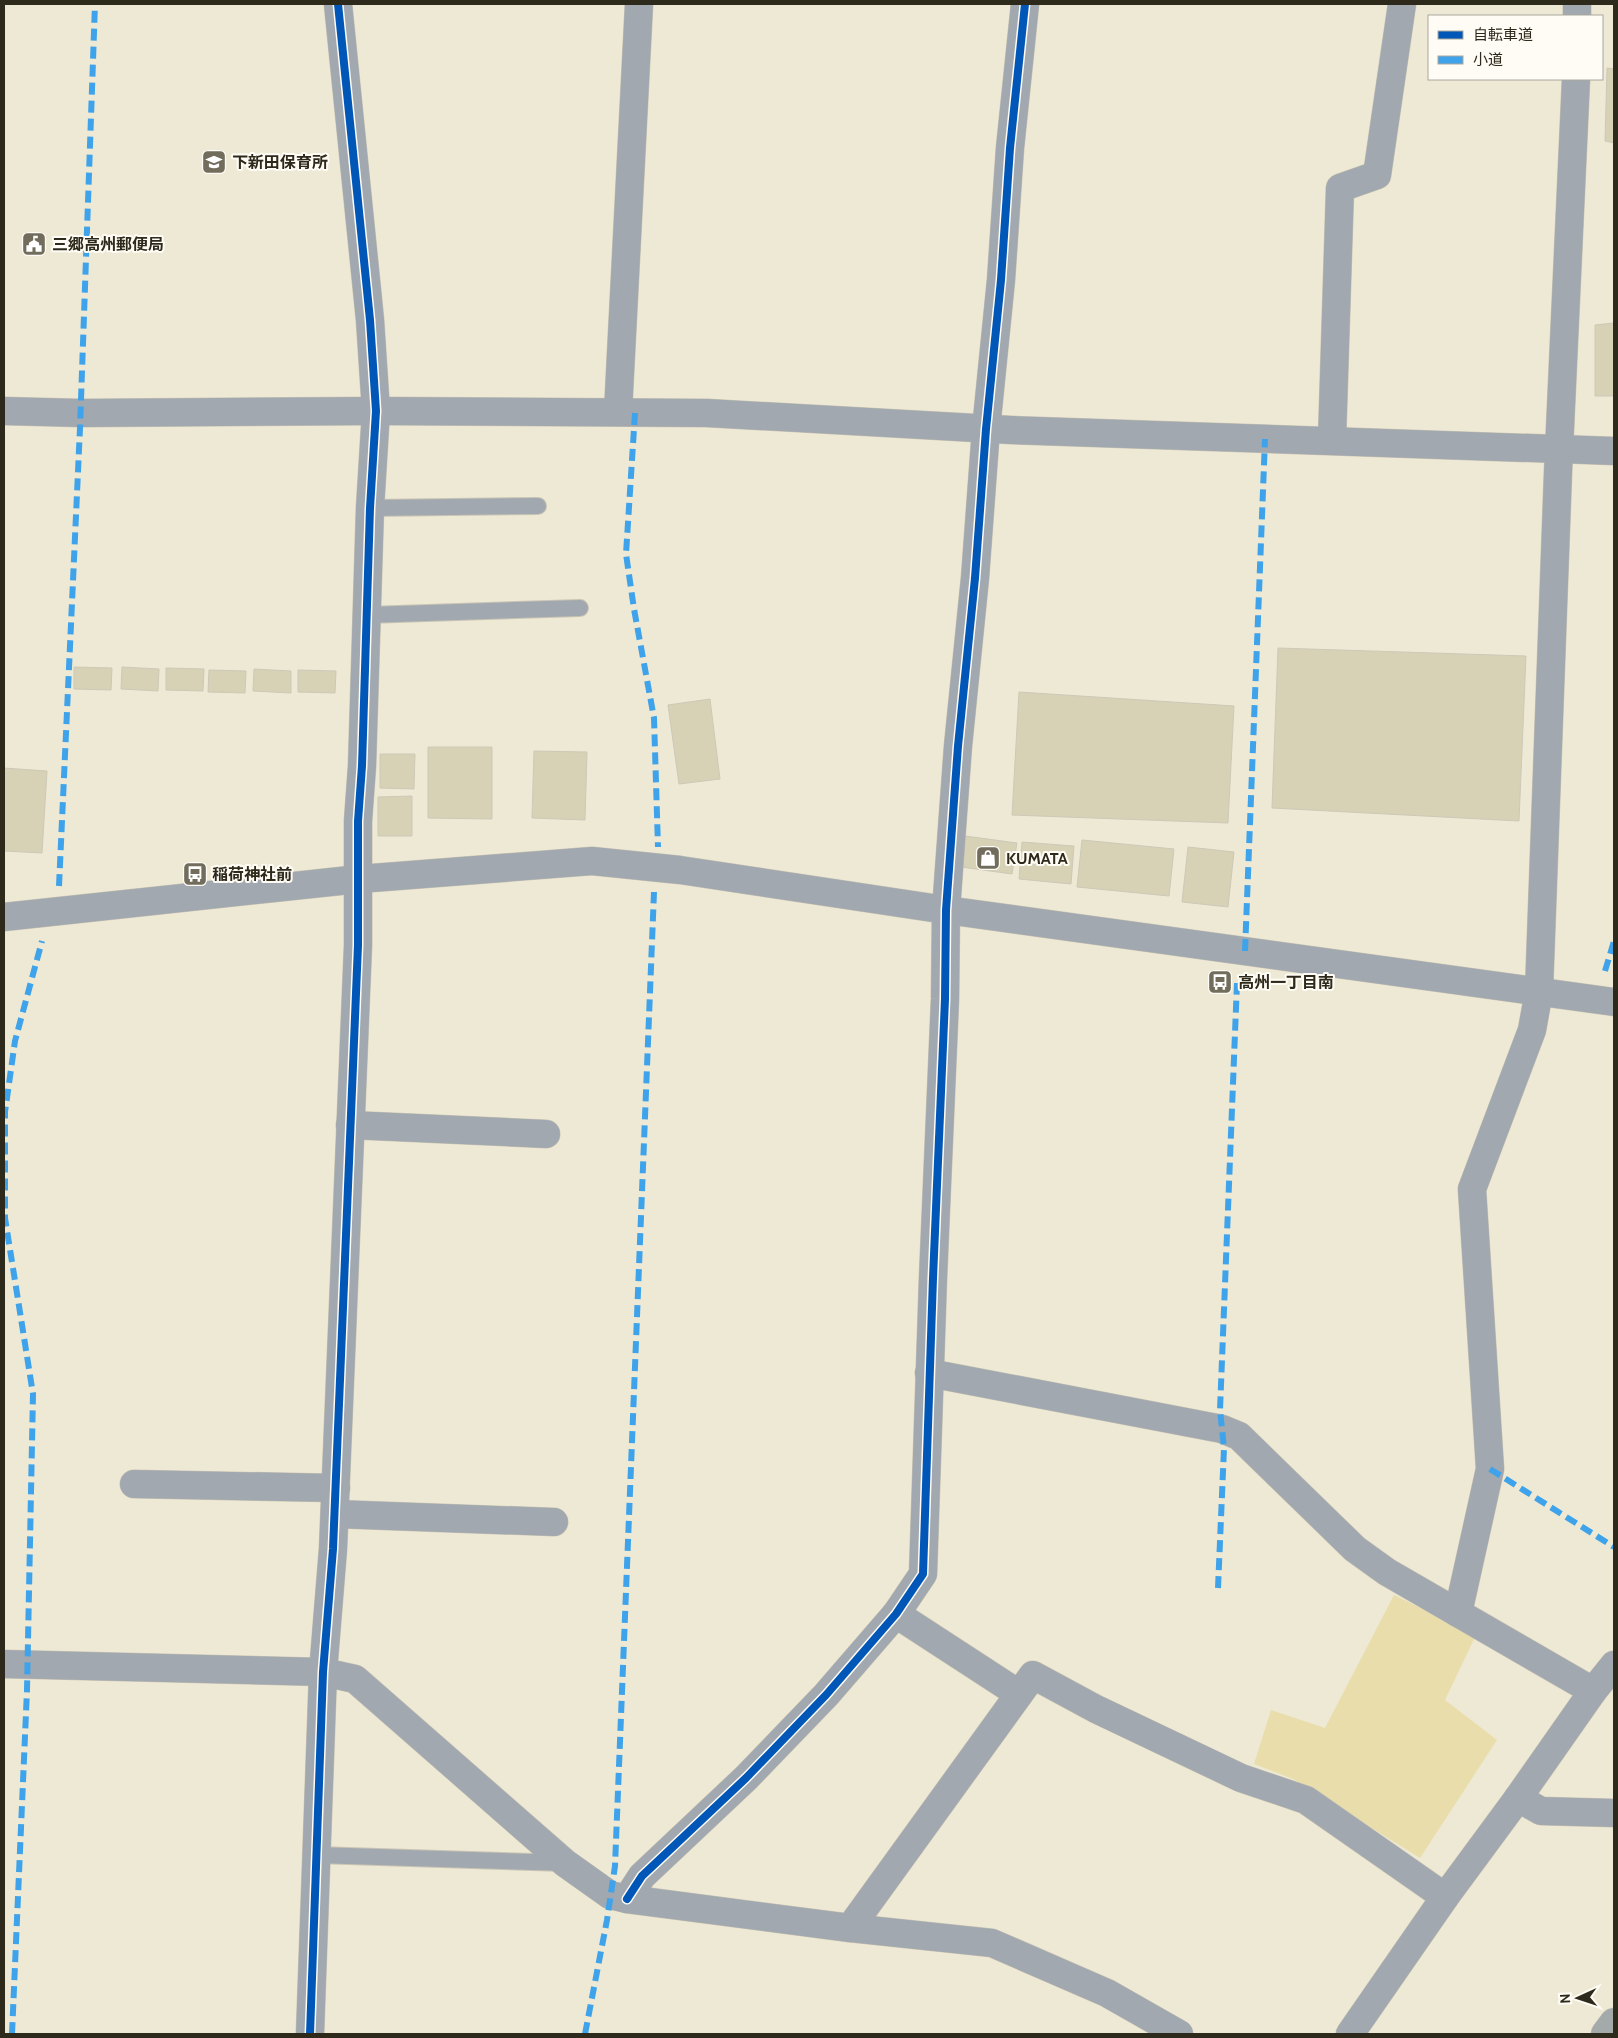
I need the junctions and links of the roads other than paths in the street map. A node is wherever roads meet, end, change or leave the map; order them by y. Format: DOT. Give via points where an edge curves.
graph roads {
  1 [pos="338,4"];
  2 [pos="639,4"];
  3 [pos="1025,4"];
  4 [pos="1402,4"];
  5 [pos="1576,80"];
  6 [pos="4,411"];
  7 [pos="376,411"];
  8 [pos="618,412"];
  9 [pos="986,429"];
  10 [pos="1332,440"];
  11 [pos="1559,449"];
  12 [pos="1614,451"];
  13 [pos="538,506"];
  14 [pos="370,508"];
  15 [pos="580,608"];
  16 [pos="368,615"];
  17 [pos="358,879"];
  18 [pos="946,910"];
  19 [pos="4,917"];
  20 [pos="1539,992"];
  21 [pos="1614,1002"];
  22 [pos="350,1125"];
  23 [pos="546,1134"];
  24 [pos="929,1373"];
  25 [pos="134,1484"];
  26 [pos="335,1501"];
  27 [pos="554,1522"];
  28 [pos="1458,1613"];
  29 [pos="896,1614"];
  30 [pos="4,1664"];
  31 [pos="1614,1666"];
  32 [pos="323,1672"];
  33 [pos="1593,1691"];
  34 [pos="1019,1694"];
  35 [pos="1518,1798"];
  36 [pos="1614,1813"];
  37 [pos="317,1855"];
  38 [pos="566,1863"];
  39 [pos="1445,1897"];
  40 [pos="627,1899"];
  41 [pos="850,1928"];
  42 [pos="1614,2022"];
  43 [pos="310,2034"];
  44 [pos="1179,2034"];
  45 [pos="1350,2034"];
  46 [pos="1605,2034"];
  1 -- 7 [label="street"];
  2 -- 8 [label="street"];
  3 -- 9 [label="street"];
  4 -- 10 [label="street" via="1377,175 1340,188"];
  5 -- 11 [label="street"];
  6 -- 7 [label="street"];
  7 -- 8 [label="street"];
  7 -- 14 [label="street"];
  8 -- 9 [label="street" via="707,413"];
  9 -- 10 [label="street"];
  9 -- 18 [label="street"];
  10 -- 11 [label="street"];
  11 -- 12 [label="street"];
  11 -- 20 [label="street"];
  13 -- 14 [label="lane"];
  14 -- 16 [label="street"];
  15 -- 16 [label="lane"];
  16 -- 17 [label="street"];
  17 -- 18 [label="street" via="592,861 680,870"];
  17 -- 19 [label="street"];
  17 -- 22 [label="street"];
  18 -- 20 [label="street"];
  18 -- 24 [label="street" via="939,1174"];
  20 -- 21 [label="street"];
  20 -- 28 [label="street" via="1532,1030 1472,1189 1490,1469"];
  22 -- 23 [label="street"];
  22 -- 26 [label="street"];
  24 -- 28 [label="street" via="1222,1429 1239,1436 1355,1549 1387,1572"];
  24 -- 29 [label="street" via="923,1574"];
  25 -- 26 [label="street"];
  26 -- 27 [label="street"];
  26 -- 32 [label="street"];
  28 -- 33 [label="street"];
  29 -- 34 [label="street"];
  29 -- 40 [label="street" via="826,1695 746,1778 642,1876"];
  30 -- 32 [label="street"];
  31 -- 33 [label="street"];
  32 -- 37 [label="street"];
  32 -- 38 [label="street" via="355,1679"];
  33 -- 35 [label="street"];
  34 -- 39 [label="street" via="1033,1675 1096,1709 1241,1778 1306,1800"];
  34 -- 41 [label="street"];
  35 -- 36 [label="street" via="1541,1811"];
  35 -- 39 [label="street"];
  37 -- 38 [label="lane"];
  37 -- 43 [label="street"];
  38 -- 40 [label="street" via="610,1895"];
  39 -- 45 [label="street"];
  40 -- 41 [label="street"];
  41 -- 44 [label="street" via="992,1943 1107,1993"];
  42 -- 46 [label="main road"];
}
